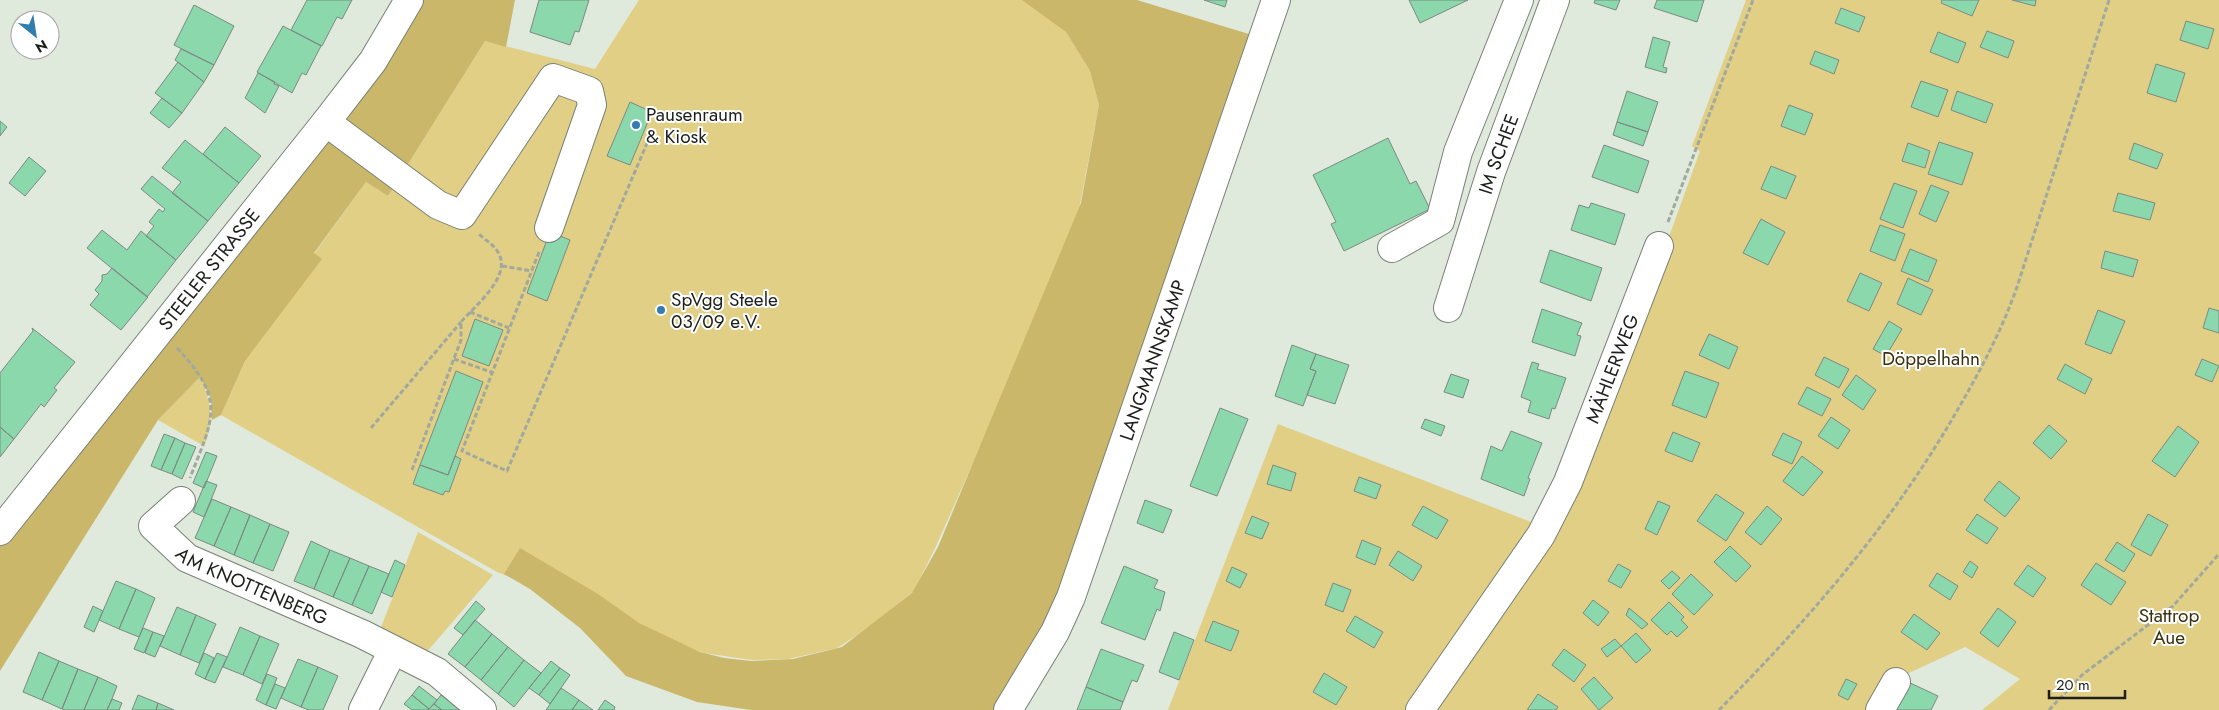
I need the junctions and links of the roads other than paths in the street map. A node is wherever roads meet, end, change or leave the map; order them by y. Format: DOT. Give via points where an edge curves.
graph roads {
  1 [pos="409,0"];
  2 [pos="1276,0"];
  3 [pos="1519,0"];
  4 [pos="1555,0"];
  5 [pos="326,122"];
  6 [pos="549,228"];
  7 [pos="1659,246"];
  8 [pos="1392,248"];
  9 [pos="1448,308"];
  10 [pos="181,500"];
  11 [pos="0,531"];
  12 [pos="393,650"];
  13 [pos="1896,682"];
  14 [pos="362,710"];
  15 [pos="482,710"];
  16 [pos="1008,710"];
  17 [pos="1420,710"];
  18 [pos="1880,710"];
  1 -- 5 [label="street, STEELER STRASSE" via="373,60"];
  2 -- 16 [label="street, LANGMANNSKAMP" via="1071,597 1055,632"];
  3 -- 8 [label="street" via="1458,152 1440,221"];
  4 -- 9 [label="street, IM SCHEE" via="1491,172"];
  5 -- 6 [label="street" via="438,205 462,215 553,78 588,91 592,104"];
  5 -- 11 [label="street, STEELER STRASSE"];
  7 -- 17 [label="street, MÄHLERWEG" via="1568,482 1541,535"];
  10 -- 12 [label="street, AM KNOTTENBERG" via="153,526 187,558"];
  12 -- 14 [label="street"];
  12 -- 15 [label="street, AM KNOTTENBERG" via="437,672"];
  13 -- 18 [label="street"];
}
